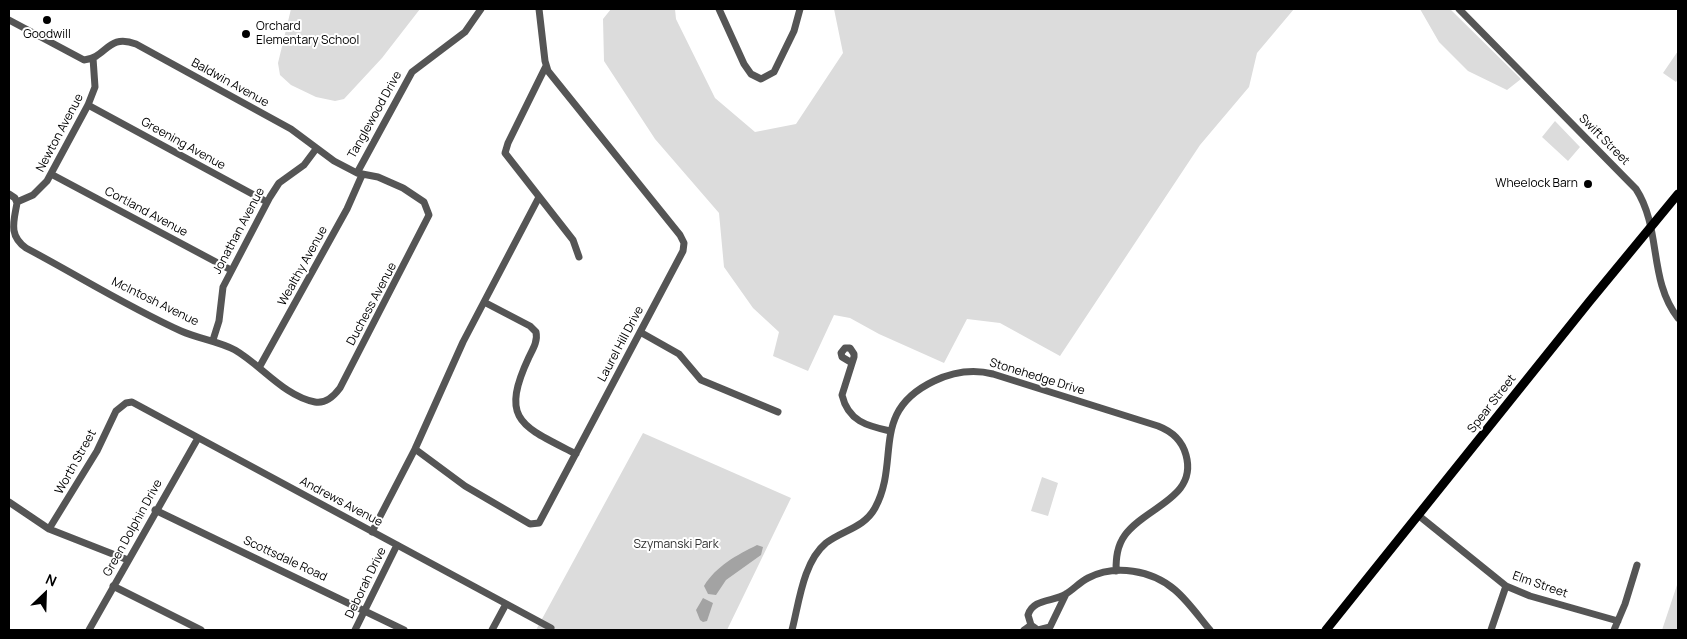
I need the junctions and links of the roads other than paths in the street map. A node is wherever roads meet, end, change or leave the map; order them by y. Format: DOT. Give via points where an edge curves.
graph roads {
  1 [pos="480,9"];
  2 [pos="539,9"];
  3 [pos="719,9"];
  4 [pos="800,9"];
  5 [pos="1459,9"];
  6 [pos="9,20"];
  7 [pos="94,58"];
  8 [pos="546,66"];
  9 [pos="88,105"];
  10 [pos="316,149"];
  11 [pos="51,174"];
  12 [pos="359,174"];
  13 [pos="9,194"];
  14 [pos="1678,194"];
  15 [pos="539,197"];
  16 [pos="17,202"];
  17 [pos="267,202"];
  18 [pos="429,215"];
  19 [pos="1651,225"];
  20 [pos="579,257"];
  21 [pos="231,270"];
  22 [pos="484,302"];
  23 [pos="1678,318"];
  24 [pos="640,332"];
  25 [pos="213,340"];
  26 [pos="852,363"];
  27 [pos="260,366"];
  28 [pos="329,399"];
  29 [pos="120,406"];
  30 [pos="778,412"];
  31 [pos="890,431"];
  32 [pos="198,438"];
  33 [pos="415,449"];
  34 [pos="576,454"];
  35 [pos="9,502"];
  36 [pos="155,510"];
  37 [pos="1418,515"];
  38 [pos="49,529"];
  39 [pos="372,532"];
  40 [pos="398,545"];
  41 [pos="128,560"];
  42 [pos="1638,565"];
  43 [pos="1116,571"];
  44 [pos="114,586"];
  45 [pos="1506,586"];
  46 [pos="1066,594"];
  47 [pos="506,604"];
  48 [pos="365,610"];
  49 [pos="1618,621"];
  50 [pos="1031,625"];
  51 [pos="551,628"];
  52 [pos="89,630"];
  53 [pos="201,630"];
  54 [pos="355,630"];
  55 [pos="404,630"];
  56 [pos="492,630"];
  57 [pos="792,630"];
  58 [pos="1024,630"];
  59 [pos="1210,630"];
  60 [pos="1326,630"];
  61 [pos="1492,630"];
  62 [pos="1614,630"];
  1 -- 12 [label="street, Tanglewood Drive" via="465,32 412,72"];
  2 -- 8 [label="street"];
  3 -- 4 [label="street" via="744,64 751,74 761,79 774,72 794,31"];
  5 -- 19 [label="street, Swift Street" via="1625,176 1644,200"];
  6 -- 7 [label="street" via="80,58"];
  7 -- 9 [label="street, Newton Avenue" via="95,87"];
  7 -- 10 [label="street, Baldwin Avenue" via="114,42 136,44 291,129"];
  8 -- 15 [label="street" via="505,153"];
  8 -- 24 [label="street, Laurel Hill Drive" via="683,241 682,254"];
  9 -- 11 [label="street, Newton Avenue"];
  9 -- 17 [label="street, Greening Avenue"];
  10 -- 12 [label="street, Baldwin Avenue"];
  10 -- 17 [label="street, Jonathan Avenue" via="304,165 279,182"];
  11 -- 16 [label="street, Newton Avenue" via="37,192"];
  11 -- 21 [label="street, Cortland Avenue"];
  12 -- 18 [label="street, Baldwin Avenue" via="388,181 417,197 427,205"];
  12 -- 27 [label="street, Wealthy Avenue" via="347,209"];
  13 -- 16 [label="street"];
  14 -- 19 [label="main road, Spear Street"];
  15 -- 20 [label="street" via="573,240"];
  15 -- 22 [label="street"];
  16 -- 25 [label="street, McIntosh Avenue" via="12,228 22,245 182,331"];
  17 -- 21 [label="street, Jonathan Avenue"];
  18 -- 28 [label="street, Duchess Avenue" via="343,382"];
  19 -- 23 [label="street, Swift Street" via="1659,278"];
  19 -- 37 [label="main road, Spear Street"];
  21 -- 25 [label="street, Jonathan Avenue" via="221,293 219,321"];
  22 -- 33 [label="street" via="457,353"];
  22 -- 34 [label="street" via="536,332 536,342 515,389 516,409 532,430"];
  24 -- 30 [label="street" via="680,354 698,378"];
  24 -- 34 [label="street, Laurel Hill Drive"];
  25 -- 27 [label="street, McIntosh Avenue"];
  26 -- 31 [label="street" via="842,395 850,413 865,425"];
  27 -- 28 [label="street, McIntosh Avenue" via="285,387 310,400 323,402"];
  29 -- 32 [label="street, Andrews Avenue" via="132,402 137,404"];
  29 -- 38 [label="street, Worth Street" via="97,451"];
  31 -- 43 [label="street, Stonehedge Drive" via="901,406 917,390 944,376 978,371 1166,430 1179,440 1186,452 1188,469 1185,482 1175,496 1125,536 1117,553"];
  31 -- 57 [label="street, Stonehedge Drive" via="882,485 875,507 861,524 826,544 816,554"];
  32 -- 36 [label="street, Green Dolphin Drive"];
  32 -- 39 [label="street, Andrews Avenue"];
  33 -- 34 [label="street, Laurel Hill Drive" via="465,486 533,525 541,520"];
  33 -- 39 [label="street"];
  35 -- 38 [label="street"];
  36 -- 41 [label="street, Green Dolphin Drive"];
  36 -- 48 [label="street, Scottsdale Road"];
  37 -- 45 [label="street, Elm Street"];
  37 -- 60 [label="main road, Spear Street"];
  38 -- 41 [label="street"];
  39 -- 40 [label="street, Andrews Avenue"];
  40 -- 47 [label="street, Andrews Avenue"];
  40 -- 48 [label="street, Deborah Drive"];
  41 -- 44 [label="street, Green Dolphin Drive"];
  42 -- 49 [label="street"];
  43 -- 46 [label="street" via="1089,577"];
  43 -- 59 [label="street" via="1143,573 1167,584"];
  44 -- 52 [label="street, Green Dolphin Drive"];
  44 -- 53 [label="street"];
  45 -- 49 [label="street, Elm Street"];
  45 -- 61 [label="street"];
  46 -- 50 [label="street" via="1031,607 1028,615"];
  46 -- 50 [label="street" via="1050,627 1038,630"];
  47 -- 51 [label="street, Andrews Avenue"];
  47 -- 56 [label="street"];
  48 -- 54 [label="street, Deborah Drive"];
  48 -- 55 [label="street, Scottsdale Road"];
  49 -- 62 [label="street"];
  50 -- 58 [label="street"];
}
